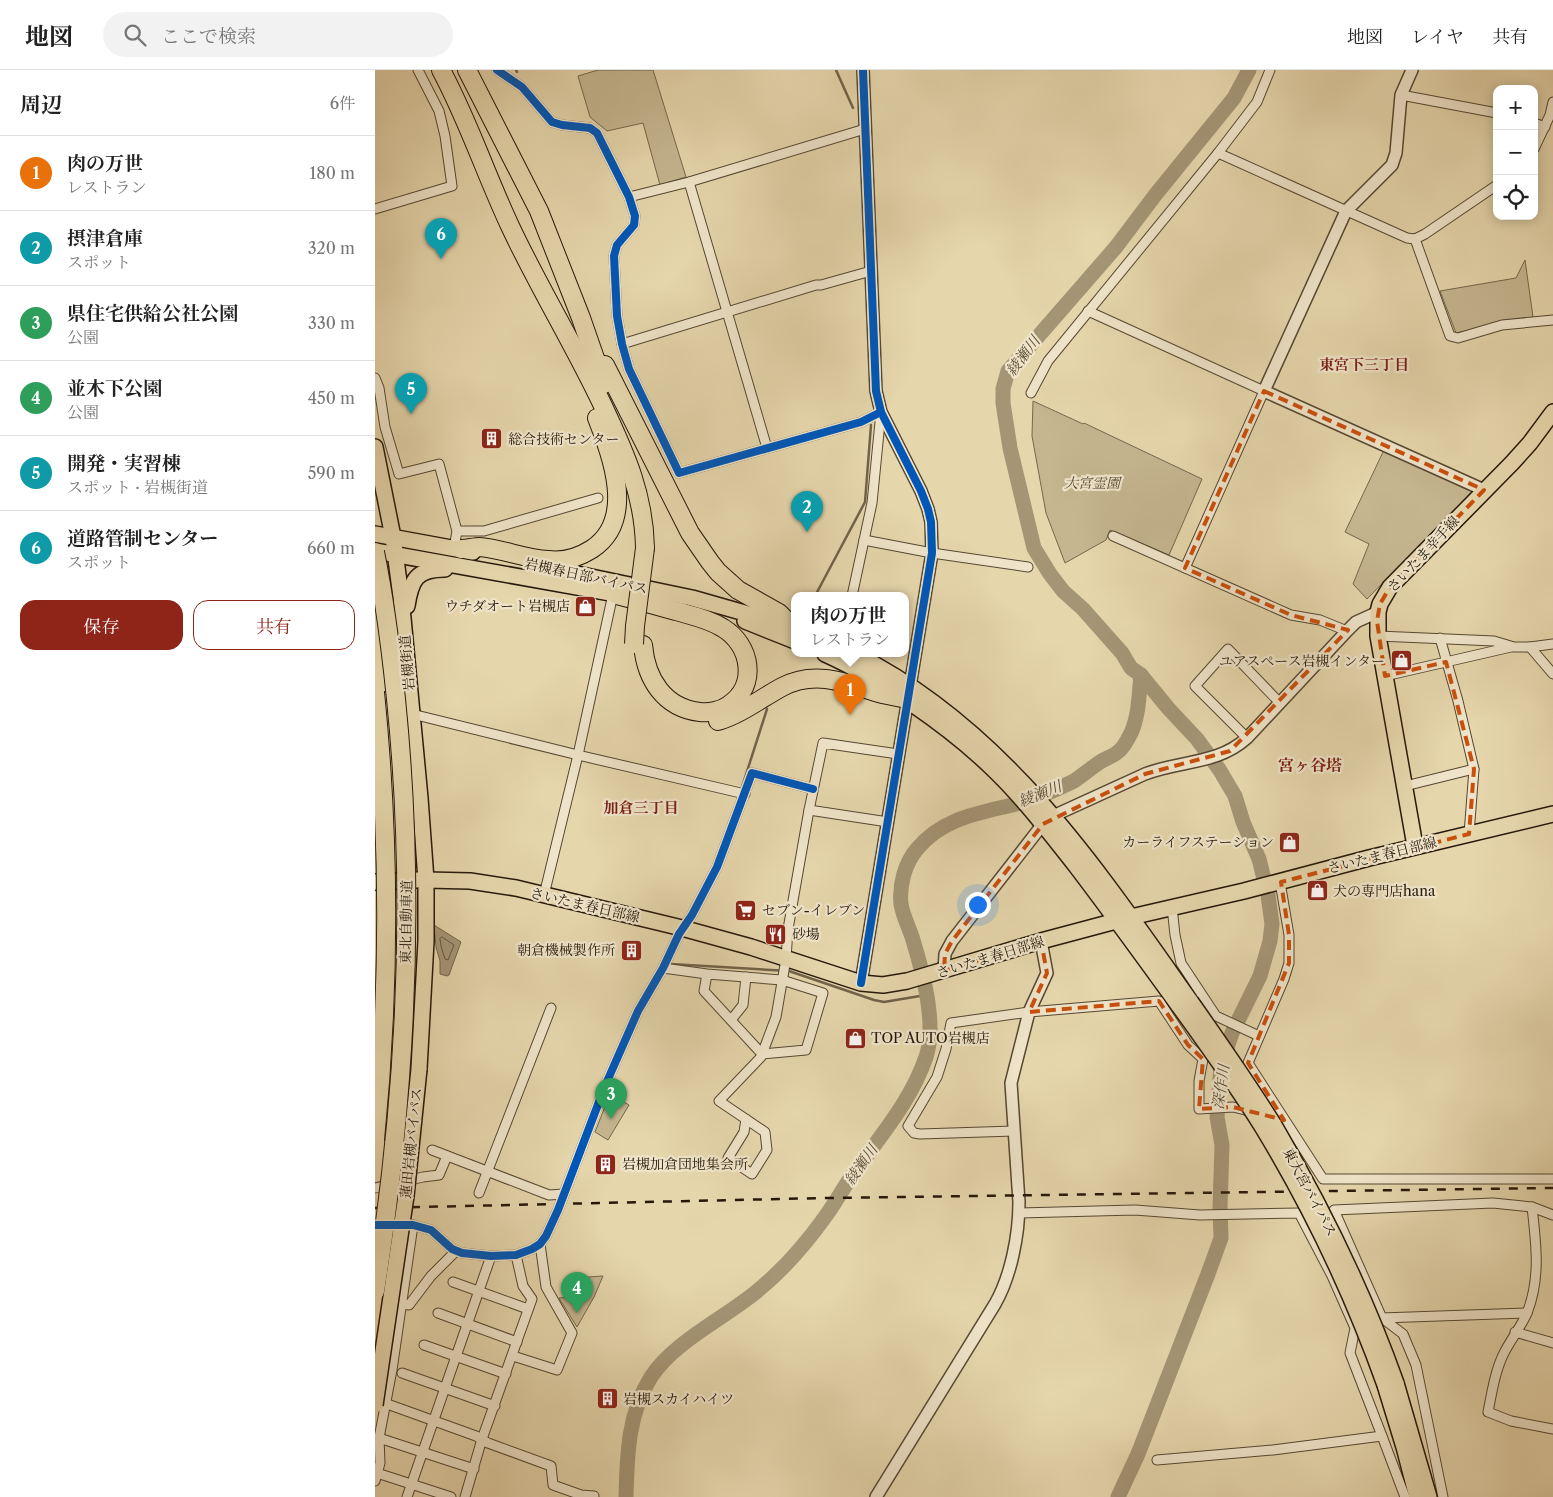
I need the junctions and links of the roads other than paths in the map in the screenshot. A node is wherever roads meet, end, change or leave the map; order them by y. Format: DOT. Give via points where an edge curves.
graph roads {
  1 [pos="418,70"];
  2 [pos="441,70"];
  3 [pos="451,70"];
  4 [pos="467,70"];
  5 [pos="497,70"];
  6 [pos="863,70"];
  7 [pos="1270,70"];
  8 [pos="1412,70"];
  9 [pos="1401,95"];
  10 [pos="1553,102"];
  11 [pos="1493,113"];
  12 [pos="1552,115"];
  13 [pos="1538,124"];
  14 [pos="1545,127"];
  15 [pos="865,129"];
  16 [pos="1538,140"];
  17 [pos="479,152"];
  18 [pos="1218,153"];
  19 [pos="689,182"];
  20 [pos="1493,188"];
  21 [pos="629,198"];
  22 [pos="375,209"];
  23 [pos="1346,211"];
  24 [pos="1415,239"];
  25 [pos="871,271"];
  26 [pos="1088,311"];
  27 [pos="727,312"];
  28 [pos="581,318"];
  29 [pos="1553,320"];
  30 [pos="563,329"];
  31 [pos="622,344"];
  32 [pos="375,378"];
  33 [pos="1264,390"];
  34 [pos="1031,393"];
  35 [pos="881,412"];
  36 [pos="1553,412"];
  37 [pos="375,447"];
  38 [pos="767,448"];
  39 [pos="1485,490"];
  40 [pos="598,498"];
  41 [pos="457,531"];
  42 [pos="375,534"];
  43 [pos="1113,536"];
  44 [pos="393,537"];
  45 [pos="864,540"];
  46 [pos="375,543"];
  47 [pos="457,549"];
  48 [pos="649,549"];
  49 [pos="932,553"];
  50 [pos="376,555"];
  51 [pos="396,556"];
  52 [pos="1028,567"];
  53 [pos="1185,568"];
  54 [pos="526,578"];
  55 [pos="853,592"];
  56 [pos="615,594"];
  57 [pos="1378,612"];
  58 [pos="791,627"];
  59 [pos="404,628"];
  60 [pos="791,630"];
  61 [pos="791,630"];
  62 [pos="1347,631"];
  63 [pos="1378,636"];
  64 [pos="1440,638"];
  65 [pos="639,644"];
  66 [pos="1553,644"];
  67 [pos="1514,647"];
  68 [pos="1529,647"];
  69 [pos="831,657"];
  70 [pos="859,657"];
  71 [pos="1446,662"];
  72 [pos="1553,674"];
  73 [pos="1385,676"];
  74 [pos="375,692"];
  75 [pos="907,695"];
  76 [pos="1280,703"];
  77 [pos="412,714"];
  78 [pos="1247,738"];
  79 [pos="899,754"];
  80 [pos="578,755"];
  81 [pos="1474,769"];
  82 [pos="1405,786"];
  83 [pos="813,789"];
  84 [pos="745,794"];
  85 [pos="809,810"];
  86 [pos="1553,814"];
  87 [pos="1044,816"];
  88 [pos="889,822"];
  89 [pos="1469,834"];
  90 [pos="1415,846"];
  91 [pos="426,880"];
  92 [pos="375,882"];
  93 [pos="1278,883"];
  94 [pos="544,896"];
  95 [pos="1172,907"];
  96 [pos="1124,919"];
  97 [pos="683,928"];
  98 [pos="1041,941"];
  99 [pos="663,968"];
  100 [pos="784,970"];
  101 [pos="939,972"];
  102 [pos="707,974"];
  103 [pos="746,977"];
  104 [pos="861,983"];
  105 [pos="551,1008"];
  106 [pos="1029,1012"];
  107 [pos="731,1020"];
  108 [pos="1259,1036"];
  109 [pos="762,1054"];
  110 [pos="746,1119"];
  111 [pos="1284,1120"];
  112 [pos="1014,1131"];
  113 [pos="375,1140"];
  114 [pos="432,1150"];
  115 [pos="447,1156"];
  116 [pos="487,1172"];
  117 [pos="1553,1179"];
  118 [pos="375,1188"];
  119 [pos="479,1193"];
  120 [pos="564,1194"];
  121 [pos="1532,1207"];
  122 [pos="1019,1213"];
  123 [pos="1553,1215"];
  124 [pos="375,1225"];
  125 [pos="413,1225"];
  126 [pos="540,1244"];
  127 [pos="457,1251"];
  128 [pos="516,1255"];
  129 [pos="491,1256"];
  130 [pos="1361,1271"];
  131 [pos="1332,1276"];
  132 [pos="453,1282"];
  133 [pos="375,1291"];
  134 [pos="479,1291"];
  135 [pos="401,1304"];
  136 [pos="528,1309"];
  137 [pos="438,1313"];
  138 [pos="1527,1313"];
  139 [pos="1382,1318"];
  140 [pos="467,1324"];
  141 [pos="1355,1328"];
  142 [pos="1515,1332"];
  143 [pos="517,1342"];
  144 [pos="1553,1343"];
  145 [pos="424,1344"];
  146 [pos="456,1356"];
  147 [pos="513,1356"];
  148 [pos="402,1373"];
  149 [pos="506,1374"];
  150 [pos="1390,1384"];
  151 [pos="445,1389"];
  152 [pos="375,1405"];
  153 [pos="390,1405"];
  154 [pos="495,1406"];
  155 [pos="434,1421"];
  156 [pos="1553,1429"];
  157 [pos="1383,1436"];
  158 [pos="379,1438"];
  159 [pos="482,1439"];
  160 [pos="423,1452"];
  161 [pos="1157,1460"];
  162 [pos="473,1469"];
  163 [pos="376,1477"];
  164 [pos="412,1483"];
  165 [pos="407,1497"];
  166 [pos="451,1497"];
  167 [pos="465,1497"];
  168 [pos="594,1497"];
  169 [pos="876,1497"];
  170 [pos="1405,1497"];
  171 [pos="1417,1497"];
  172 [pos="1429,1497"];
  173 [pos="1443,1497"];
  1 -- 22 [label="street" via="439,111 452,186"];
  2 -- 17 [label="highway"];
  3 -- 17 [label="highway"];
  4 -- 28 [label="highway" via="539,211"];
  5 -- 21 [label="street" via="522,88 552,122 590,128 597,133"];
  6 -- 15 [label="street"];
  7 -- 18 [label="street" via="1257,102"];
  8 -- 9 [label="street"];
  9 -- 11 [label="street"];
  9 -- 23 [label="street" via="1392,165"];
  10 -- 12 [label="street"];
  12 -- 14 [label="street"];
  13 -- 14 [label="street"];
  14 -- 16 [label="street"];
  15 -- 19 [label="street"];
  15 -- 25 [label="street"];
  17 -- 30 [label="highway" via="510,225"];
  18 -- 23 [label="street"];
  18 -- 26 [label="street"];
  19 -- 21 [label="street"];
  19 -- 27 [label="street"];
  20 -- 24 [label="street"];
  21 -- 31 [label="street" via="635,216 634,225 617,246 614,256"];
  23 -- 24 [label="street"];
  23 -- 33 [label="street"];
  24 -- 29 [label="street" via="1450,336 1458,338 1502,325"];
  25 -- 27 [label="street"];
  25 -- 35 [label="street" via="876,391"];
  26 -- 33 [label="street"];
  26 -- 34 [label="street" via="1048,361"];
  27 -- 31 [label="street"];
  27 -- 38 [label="street"];
  28 -- 48 [label="highway" via="599,375 626,430 644,479 654,522"];
  28 -- 58 [label="highway" via="699,548 728,582 779,613"];
  30 -- 47 [label="highway" via="612,464 617,495 610,529 595,546 571,559 535,559 479,547"];
  30 -- 48 [label="highway" via="629,462"];
  31 -- 38 [label="street" via="629,369 679,473"];
  32 -- 41 [label="street" via="399,474 439,464"];
  33 -- 39 [label="street"];
  33 -- 53 [label="street"];
  35 -- 38 [label="street" via="861,422"];
  35 -- 45 [label="street" via="872,503"];
  35 -- 49 [label="street" via="921,491 931,522"];
  36 -- 39 [label="main road, さいたま幸手線" via="1530,443"];
  37 -- 44 [label="main road, 岩槻街道"];
  39 -- 57 [label="main road, さいたま幸手線" via="1396,580"];
  40 -- 41 [label="street" via="484,531"];
  41 -- 47 [label="street"];
  42 -- 44 [label="main road, 岩槻春日部バイパス"];
  43 -- 53 [label="street"];
  44 -- 47 [label="main road, 岩槻春日部バイパス"];
  44 -- 51 [label="main road, 岩槻街道"];
  45 -- 49 [label="street"];
  45 -- 55 [label="street"];
  46 -- 50 [label="highway, 東北自動車道, bridge"];
  47 -- 60 [label="main road, 岩槻春日部バイパス" via="693,598"];
  48 -- 65 [label="highway, bridge" via="635,626"];
  49 -- 52 [label="street"];
  49 -- 75 [label="street"];
  50 -- 51 [label="main road, 岩槻春日部バイパス"];
  50 -- 133 [label="highway, 東北自動車道, bridge" via="403,779 407,906 397,1123"];
  51 -- 54 [label="main road, 岩槻春日部バイパス"];
  51 -- 59 [label="main road, 岩槻街道"];
  53 -- 62 [label="street" via="1291,615 1320,620"];
  54 -- 56 [label="main road, 岩槻春日部バイパス"];
  54 -- 59 [label="main road" via="453,570 422,572 411,584"];
  56 -- 61 [label="main road, 岩槻春日部バイパス"];
  56 -- 65 [label="highway" via="694,615 725,629 743,649 748,667 745,683 734,700 722,709 702,712 686,709 657,689"];
  56 -- 80 [label="street"];
  57 -- 62 [label="street" via="1356,622"];
  57 -- 63 [label="main road, さいたま幸手線"];
  59 -- 77 [label="main road, 岩槻街道"];
  62 -- 76 [label="street"];
  63 -- 64 [label="street"];
  63 -- 73 [label="main road, さいたま幸手線"];
  64 -- 67 [label="street" via="1494,641"];
  64 -- 71 [label="street"];
  65 -- 75 [label="highway" via="638,672 649,695 668,713 693,721 716,722 784,686 811,679 836,679 877,692"];
  66 -- 68 [label="street"];
  67 -- 68 [label="street"];
  67 -- 71 [label="street"];
  68 -- 72 [label="street"];
  69 -- 75 [label="main road"];
  70 -- 75 [label="main road"];
  71 -- 73 [label="street"];
  71 -- 81 [label="street"];
  73 -- 82 [label="main road, さいたま幸手線"];
  74 -- 113 [label="highway, 東北自動車道, bridge" via="387,864 387,936 385,1014"];
  75 -- 79 [label="street"];
  75 -- 87 [label="main road" via="1009,776"];
  76 -- 78 [label="street"];
  76 -- 78 [label="street" via="1228,649 1195,686"];
  77 -- 80 [label="street"];
  77 -- 91 [label="main road, 岩槻街道"];
  78 -- 87 [label="street" via="1223,754 1155,770"];
  79 -- 83 [label="street" via="823,743"];
  79 -- 88 [label="street"];
  80 -- 84 [label="street"];
  80 -- 94 [label="street"];
  81 -- 82 [label="street"];
  81 -- 89 [label="street"];
  82 -- 90 [label="main road, さいたま幸手線"];
  83 -- 84 [label="street" via="752,773"];
  83 -- 85 [label="street"];
  84 -- 97 [label="street" via="717,867"];
  85 -- 88 [label="street"];
  85 -- 100 [label="street"];
  86 -- 89 [label="main road, さいたま春日部線"];
  87 -- 96 [label="main road"];
  87 -- 101 [label="street" via="952,941"];
  88 -- 104 [label="street"];
  89 -- 90 [label="main road, さいたま春日部線"];
  90 -- 93 [label="main road, さいたま春日部線"];
  91 -- 92 [label="main road, さいたま春日部線"];
  91 -- 94 [label="main road, さいたま春日部線" via="494,884"];
  91 -- 152 [label="main road, 蓮田岩槻バイパス, bridge" via="419,1069 406,1196"];
  93 -- 95 [label="main road, さいたま春日部線"];
  93 -- 108 [label="street" via="1289,934 1289,963"];
  94 -- 97 [label="main road, さいたま春日部線"];
  95 -- 96 [label="main road, さいたま春日部線"];
  95 -- 108 [label="street" via="1181,963 1216,1016"];
  96 -- 98 [label="main road, さいたま春日部線"];
  96 -- 150 [label="main road, 東大宮バイパス, bridge" via="1185,1004 1263,1128 1310,1211"];
  97 -- 99 [label="street"];
  97 -- 100 [label="main road, さいたま春日部線" via="751,947"];
  98 -- 101 [label="main road, さいたま春日部線"];
  98 -- 106 [label="street" via="1047,973"];
  99 -- 102 [label="street"];
  99 -- 120 [label="street" via="625,1040"];
  100 -- 103 [label="street"];
  100 -- 104 [label="main road, さいたま春日部線"];
  100 -- 109 [label="street" via="776,1017"];
  100 -- 109 [label="street" via="823,994 806,1050"];
  101 -- 104 [label="main road, さいたま春日部線" via="907,982"];
  102 -- 103 [label="street"];
  102 -- 107 [label="street" via="705,991"];
  103 -- 107 [label="street" via="743,1005"];
  105 -- 116 [label="street"];
  106 -- 111 [label="street" via="1159,1001 1188,1045 1203,1060 1199,1109 1233,1107"];
  106 -- 112 [label="street" via="1011,1083"];
  106 -- 112 [label="street" via="951,1022 937,1077 908,1126 920,1134"];
  107 -- 109 [label="street"];
  108 -- 111 [label="street" via="1248,1063"];
  109 -- 110 [label="street" via="719,1101"];
  110 -- 110 [label="street" via="744,1132 728,1158 752,1174 767,1150 765,1132"];
  111 -- 117 [label="street" via="1323,1179"];
  112 -- 122 [label="street"];
  114 -- 115 [label="street"];
  115 -- 116 [label="street"];
  115 -- 118 [label="street" via="439,1175"];
  116 -- 119 [label="street"];
  116 -- 120 [label="street" via="549,1194"];
  120 -- 126 [label="street"];
  121 -- 123 [label="street"];
  121 -- 130 [label="street" via="1493,1203 1334,1210"];
  121 -- 138 [label="street" via="1537,1258 1535,1283"];
  122 -- 131 [label="street" via="1135,1210 1207,1215 1299,1213"];
  122 -- 169 [label="street" via="1003,1289"];
  124 -- 125 [label="street"];
  125 -- 127 [label="street" via="431,1230"];
  125 -- 135 [label="street"];
  126 -- 128 [label="street"];
  126 -- 147 [label="street" via="546,1286 572,1333 557,1370"];
  127 -- 129 [label="street"];
  127 -- 135 [label="street" via="409,1304"];
  128 -- 129 [label="street"];
  128 -- 136 [label="street" via="523,1286 531,1299"];
  129 -- 134 [label="street"];
  130 -- 131 [label="street"];
  130 -- 139 [label="street"];
  131 -- 141 [label="street"];
  132 -- 134 [label="street"];
  134 -- 136 [label="street"];
  134 -- 140 [label="street"];
  135 -- 158 [label="street"];
  136 -- 143 [label="street"];
  137 -- 140 [label="street"];
  138 -- 139 [label="street"];
  138 -- 142 [label="street"];
  139 -- 141 [label="street"];
  139 -- 173 [label="street" via="1403,1334 1416,1365"];
  140 -- 143 [label="street"];
  140 -- 146 [label="street"];
  141 -- 157 [label="street" via="1349,1353"];
  142 -- 144 [label="street"];
  142 -- 156 [label="street" via="1497,1368 1488,1412 1511,1421"];
  143 -- 147 [label="street"];
  145 -- 146 [label="street"];
  146 -- 149 [label="street"];
  146 -- 151 [label="street"];
  147 -- 149 [label="street"];
  148 -- 151 [label="street"];
  149 -- 154 [label="street"];
  150 -- 171 [label="main road, 東大宮バイパス"];
  150 -- 172 [label="main road, 東大宮バイパス"];
  151 -- 154 [label="street"];
  151 -- 155 [label="street"];
  153 -- 155 [label="street"];
  154 -- 159 [label="street"];
  155 -- 159 [label="street"];
  155 -- 160 [label="street"];
  157 -- 161 [label="street"];
  157 -- 170 [label="street"];
  158 -- 160 [label="street"];
  158 -- 163 [label="street" via="380,1463"];
  159 -- 162 [label="street"];
  159 -- 168 [label="street" via="551,1466 553,1485"];
  160 -- 162 [label="street"];
  160 -- 164 [label="street"];
  162 -- 167 [label="street"];
  163 -- 164 [label="street"];
  164 -- 165 [label="street"];
  164 -- 166 [label="street"];
}
